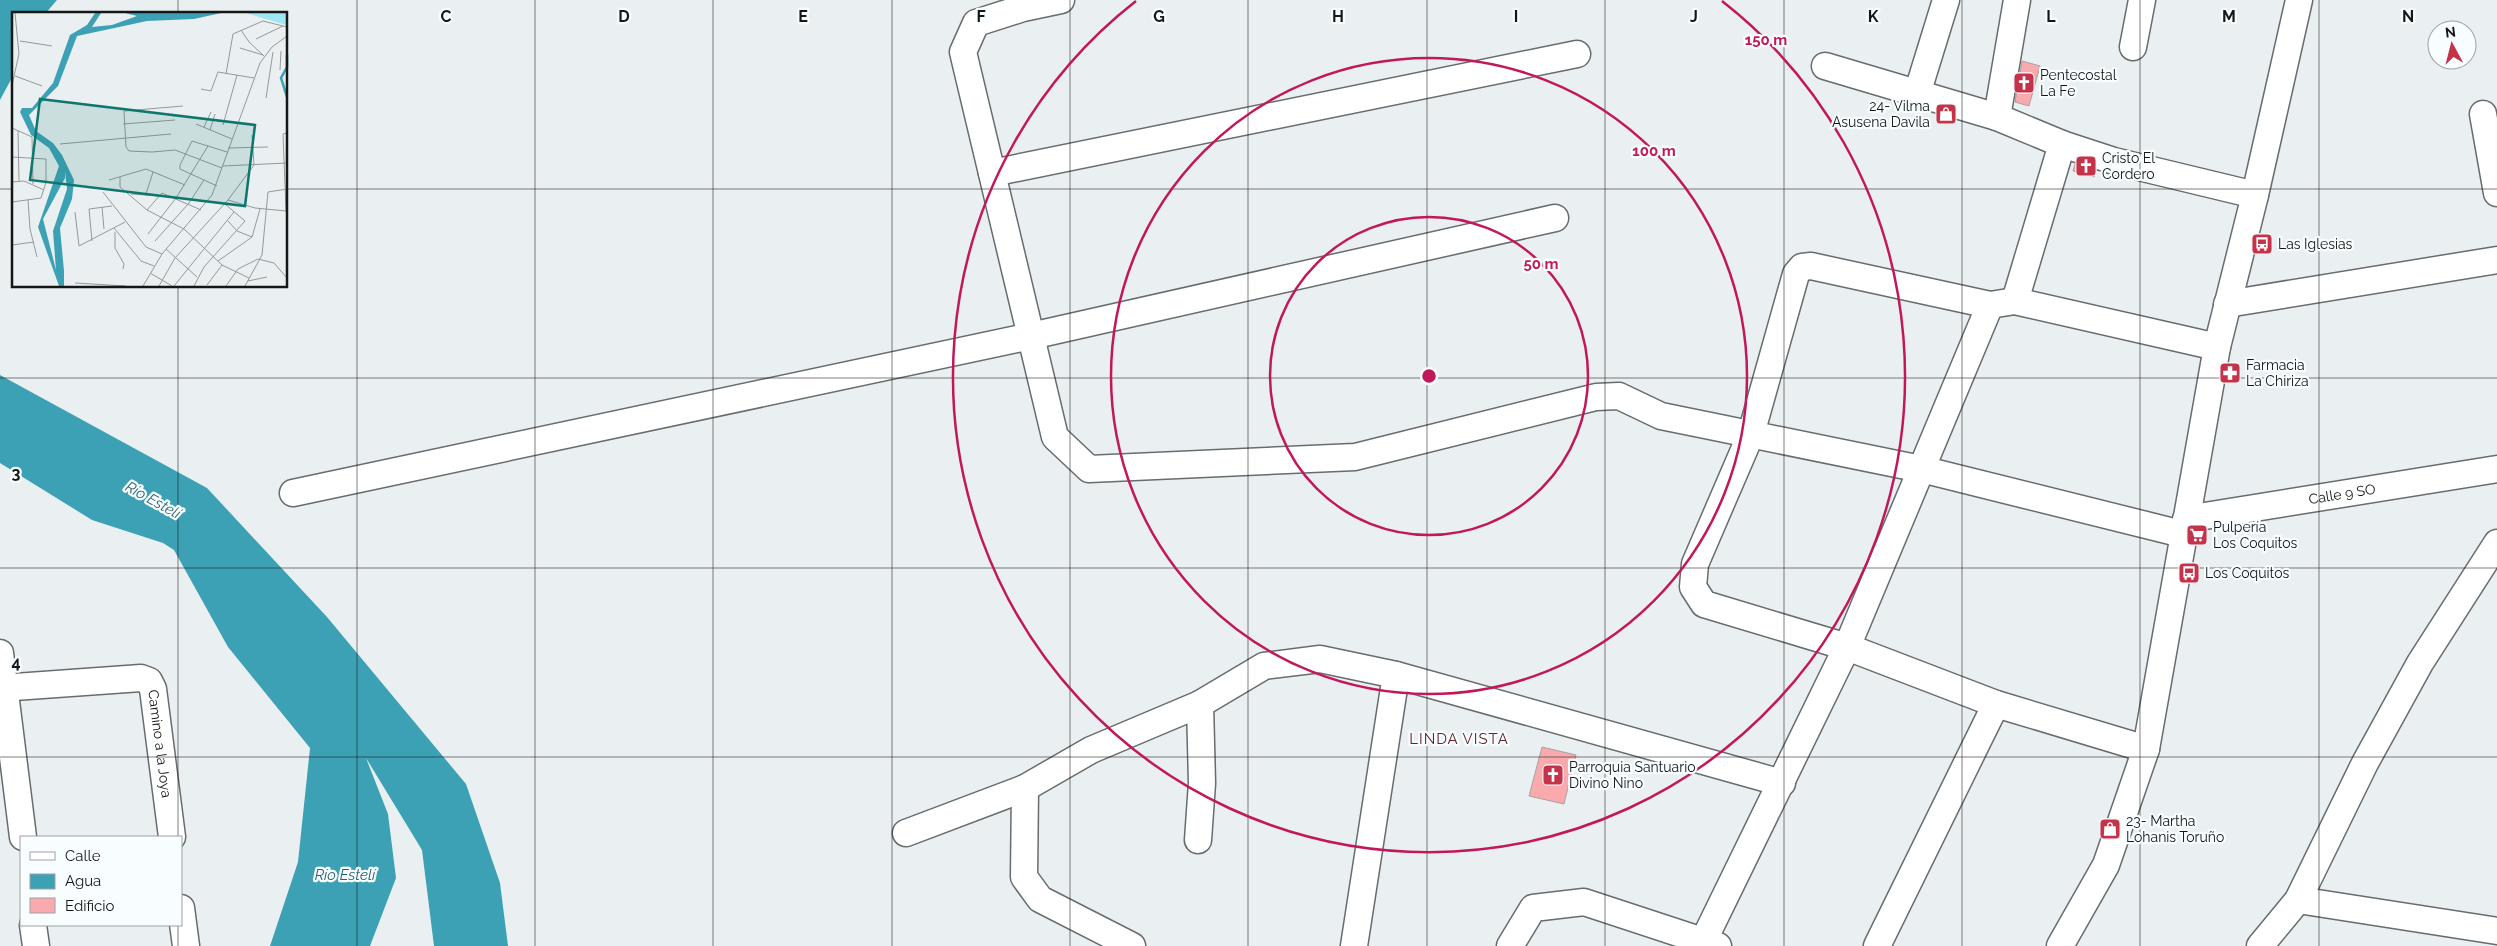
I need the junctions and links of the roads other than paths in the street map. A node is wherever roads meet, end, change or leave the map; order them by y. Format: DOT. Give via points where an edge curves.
graph roads {
  1 [pos="1061,0"];
  2 [pos="1946,0"];
  3 [pos="2017,0"];
  4 [pos="2142,0"];
  5 [pos="2300,0"];
  6 [pos="2133,47"];
  7 [pos="1577,54"];
  8 [pos="1825,66"];
  9 [pos="1917,94"];
  10 [pos="2483,114"];
  11 [pos="1997,117"];
  12 [pos="2062,144"];
  13 [pos="992,172"];
  14 [pos="2497,193"];
  15 [pos="2255,195"];
  16 [pos="1555,218"];
  17 [pos="2497,260"];
  18 [pos="2015,301"];
  19 [pos="2228,304"];
  20 [pos="1990,305"];
  21 [pos="1032,336"];
  22 [pos="2217,347"];
  23 [pos="1751,434"];
  24 [pos="1921,469"];
  25 [pos="2497,469"];
  26 [pos="293,493"];
  27 [pos="2184,526"];
  28 [pos="2497,543"];
  29 [pos="1847,647"];
  30 [pos="0,653"];
  31 [pos="1396,675"];
  32 [pos="3,688"];
  33 [pos="1200,704"];
  34 [pos="1996,704"];
  35 [pos="2146,749"];
  36 [pos="1782,783"];
  37 [pos="1024,788"];
  38 [pos="906,833"];
  39 [pos="23,836"];
  40 [pos="172,836"];
  41 [pos="1198,840"];
  42 [pos="2298,900"];
  43 [pos="182,916"];
  44 [pos="33,926"];
  45 [pos="2497,931"];
  46 [pos="1708,945"];
  47 [pos="2264,945"];
  48 [pos="36,946"];
  49 [pos="186,946"];
  50 [pos="1132,946"];
  51 [pos="1354,946"];
  52 [pos="1510,946"];
  53 [pos="1876,946"];
  54 [pos="2060,946"];
  1 -- 13 [label="street" via="976,23 963,52"];
  2 -- 9 [label="street"];
  3 -- 11 [label="street"];
  4 -- 6 [label="street"];
  5 -- 15 [label="street"];
  7 -- 13 [label="street"];
  8 -- 9 [label="street"];
  9 -- 11 [label="street"];
  10 -- 14 [label="street"];
  11 -- 12 [label="street"];
  12 -- 15 [label="street" via="2114,161"];
  12 -- 18 [label="street"];
  13 -- 21 [label="street"];
  15 -- 19 [label="street"];
  16 -- 21 [label="street"];
  17 -- 19 [label="street"];
  18 -- 20 [label="street"];
  18 -- 22 [label="street"];
  19 -- 22 [label="street"];
  20 -- 23 [label="street" via="1811,266 1802,267 1796,274"];
  20 -- 24 [label="street"];
  21 -- 23 [label="street" via="1055,437 1089,469 1355,457 1596,397 1619,396 1661,416"];
  21 -- 26 [label="street"];
  22 -- 27 [label="street"];
  23 -- 24 [label="street"];
  23 -- 29 [label="street" via="1695,564 1693,587 1704,604"];
  24 -- 27 [label="street"];
  24 -- 29 [label="street"];
  25 -- 27 [label="street, Calle 9 SO"];
  27 -- 35 [label="street"];
  28 -- 42 [label="street" via="2420,663 2365,762"];
  29 -- 34 [label="street"];
  29 -- 36 [label="street"];
  30 -- 32 [label="street"];
  31 -- 33 [label="street" via="1320,659 1264,666"];
  31 -- 36 [label="street"];
  31 -- 51 [label="street"];
  32 -- 39 [label="street"];
  32 -- 40 [label="street, Camino a la Joya" via="141,678 149,681 153,689"];
  33 -- 37 [label="street" via="1091,750"];
  33 -- 41 [label="street" via="1202,783"];
  34 -- 35 [label="street"];
  34 -- 53 [label="street"];
  35 -- 54 [label="street" via="2106,865"];
  36 -- 46 [label="street"];
  37 -- 38 [label="street"];
  37 -- 50 [label="street" via="1024,877 1040,899"];
  42 -- 45 [label="street"];
  42 -- 47 [label="street"];
  43 -- 49 [label="street"];
  44 -- 48 [label="street"];
  46 -- 52 [label="street" via="1584,902 1533,908"];
}
